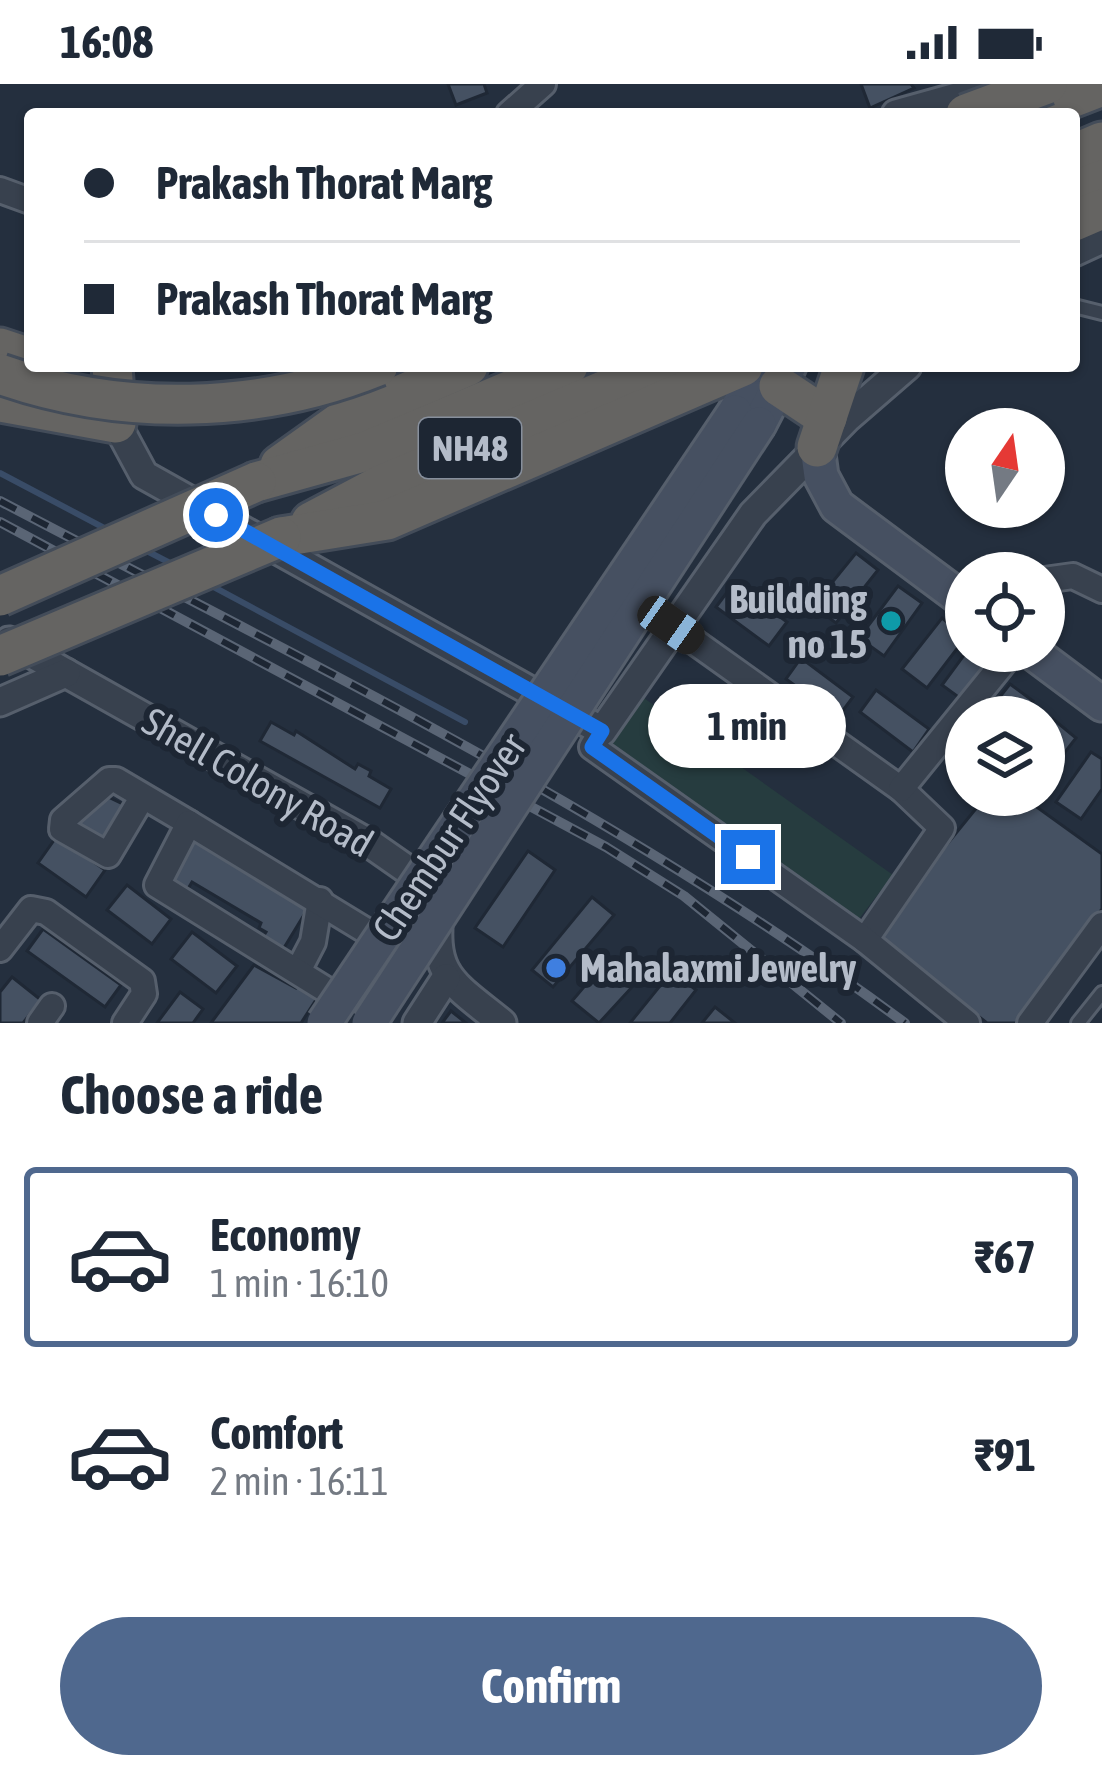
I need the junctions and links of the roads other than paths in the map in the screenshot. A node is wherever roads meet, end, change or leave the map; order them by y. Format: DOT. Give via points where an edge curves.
graph roads {
  1 [pos="544,84"];
  2 [pos="1047,84"];
  3 [pos="1102,86"];
  4 [pos="964,101"];
  5 [pos="516,108"];
  6 [pos="927,108"];
  7 [pos="1045,108"];
  8 [pos="112,372"];
  9 [pos="118,372"];
  10 [pos="278,372"];
  11 [pos="358,372"];
  12 [pos="454,372"];
  13 [pos="554,372"];
  14 [pos="648,372"];
  15 [pos="843,372"];
  16 [pos="862,372"];
  17 [pos="899,372"];
  18 [pos="776,373"];
  19 [pos="0,374"];
  20 [pos="739,395"];
  21 [pos="0,402"];
  22 [pos="116,423"];
  23 [pos="830,427"];
  24 [pos="256,482"];
  25 [pos="281,537"];
  26 [pos="1065,578"];
  27 [pos="945,583"];
  28 [pos="1102,590"];
  29 [pos="0,596"];
  30 [pos="671,625"];
  31 [pos="0,636"];
  32 [pos="0,656"];
  33 [pos="996,672"];
  34 [pos="1059,672"];
  35 [pos="66,673"];
  36 [pos="0,702"];
  37 [pos="1102,704"];
  38 [pos="602,731"];
  39 [pos="901,789"];
  40 [pos="143,796"];
  41 [pos="189,823"];
  42 [pos="415,875"];
  43 [pos="320,900"];
  44 [pos="1102,925"];
  45 [pos="374,935"];
  46 [pos="865,940"];
  47 [pos="0,949"];
  48 [pos="298,971"];
  49 [pos="446,978"];
  50 [pos="1102,993"];
  51 [pos="328,1009"];
  52 [pos="125,1023"];
  53 [pos="312,1023"];
  54 [pos="369,1023"];
  55 [pos="417,1023"];
  56 [pos="502,1023"];
  57 [pos="967,1023"];
  58 [pos="1030,1023"];
  59 [pos="1078,1023"];
  1 -- 5 [label="street"];
  2 -- 4 [label="highway, bridge"];
  3 -- 7 [label="highway"];
  4 -- 6 [label="street"];
  8 -- 22 [label="highway"];
  9 -- 10 [label="highway" via="189,381"];
  11 -- 19 [label="highway, bridge" via="266,400 189,406"];
  12 -- 24 [label="highway" via="344,420"];
  13 -- 24 [label="highway, NH48" via="367,451"];
  14 -- 25 [label="highway, NH48" via="381,485"];
  15 -- 23 [label="highway"];
  16 -- 23 [label="highway"];
  17 -- 23 [label="street"];
  18 -- 20 [label="main road"];
  18 -- 23 [label="highway"];
  20 -- 25 [label="highway" via="387,520"];
  20 -- 51 [label="main road, Chembur Flyover, bridge"];
  20 -- 54 [label="main road, Chembur Flyover, bridge"];
  21 -- 22 [label="highway"];
  22 -- 38 [label="street" via="144,475"];
  23 -- 27 [label="main road" via="821,476 836,506"];
  23 -- 30 [label="street"];
  24 -- 29 [label="highway, NH48, bridge"];
  25 -- 32 [label="highway, NH48, bridge"];
  26 -- 28 [label="street"];
  30 -- 38 [label="street"];
  30 -- 39 [label="street"];
  31 -- 35 [label="street, Shell Colony Road"];
  33 -- 39 [label="street"];
  34 -- 37 [label="main road"];
  35 -- 36 [label="street"];
  35 -- 42 [label="street, Shell Colony Road"];
  38 -- 46 [label="street" via="592,747"];
  39 -- 46 [label="street" via="942,828"];
  40 -- 41 [label="street"];
  41 -- 43 [label="street"];
  41 -- 48 [label="street" via="157,885"];
  42 -- 45 [label="street"];
  42 -- 49 [label="street, Shell Colony Road" via="440,905 434,950"];
  43 -- 45 [label="street"];
  43 -- 48 [label="street"];
  44 -- 58 [label="street"];
  45 -- 51 [label="street"];
  46 -- 57 [label="street"];
  47 -- 52 [label="street" via="31,909 46,912 142,981 145,994"];
  48 -- 51 [label="street"];
  49 -- 55 [label="street"];
  49 -- 56 [label="street"];
  50 -- 59 [label="lane"];
  51 -- 53 [label="street"];
}
